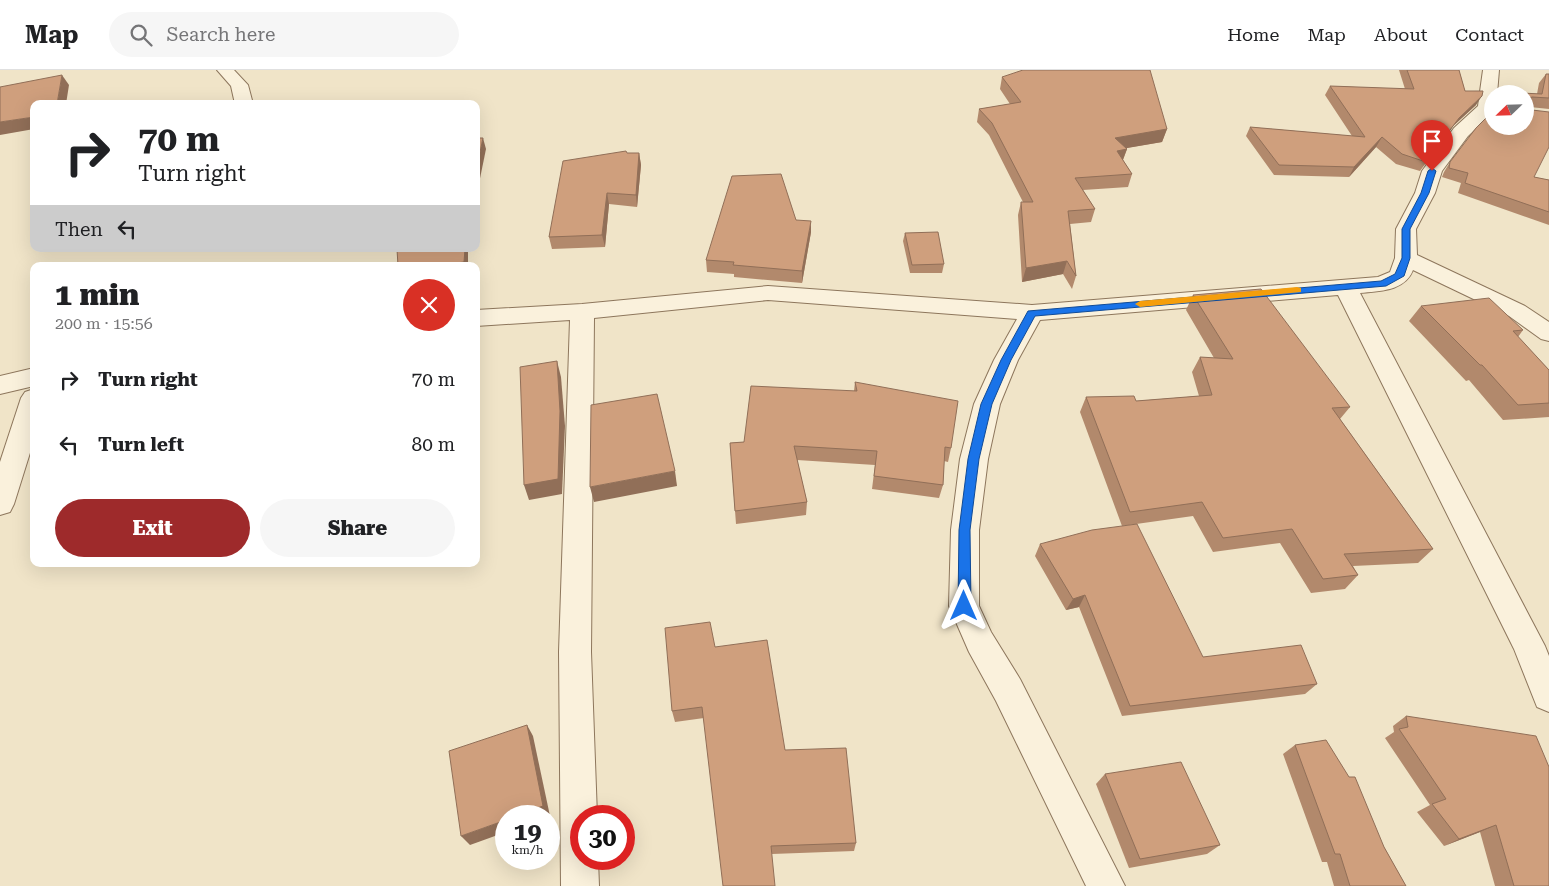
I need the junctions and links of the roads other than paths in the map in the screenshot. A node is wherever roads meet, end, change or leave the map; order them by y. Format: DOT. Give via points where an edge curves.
graph roads {
  1 [pos="225,70"];
  2 [pos="1491,70"];
  3 [pos="1491,85"];
  4 [pos="243,100"];
  5 [pos="1484,114"];
  6 [pos="1406,258"];
  7 [pos="1346,288"];
  8 [pos="582,312"];
  9 [pos="1032,313"];
  10 [pos="480,318"];
  11 [pos="1549,333"];
  12 [pos="30,378"];
  13 [pos="0,385"];
  14 [pos="30,410"];
  15 [pos="0,504"];
  16 [pos="1549,696"];
  17 [pos="580,886"];
  18 [pos="1106,886"];
  1 -- 4 [label="street" via="239,86"];
  2 -- 3 [label="street"];
  5 -- 6 [label="street" via="1461,132 1432,171 1425,193 1406,229"];
  6 -- 7 [label="street" via="1399,276 1382,284"];
  6 -- 11 [label="street" via="1517,311"];
  7 -- 9 [label="street"];
  7 -- 16 [label="street" via="1530,646"];
  8 -- 9 [label="street" via="768,293"];
  8 -- 10 [label="street"];
  8 -- 17 [label="street" via="575,678"];
  9 -- 18 [label="street" via="987,404 974,459 964,530 964,606"];
  12 -- 13 [label="street"];
  14 -- 15 [label="street"];
}
